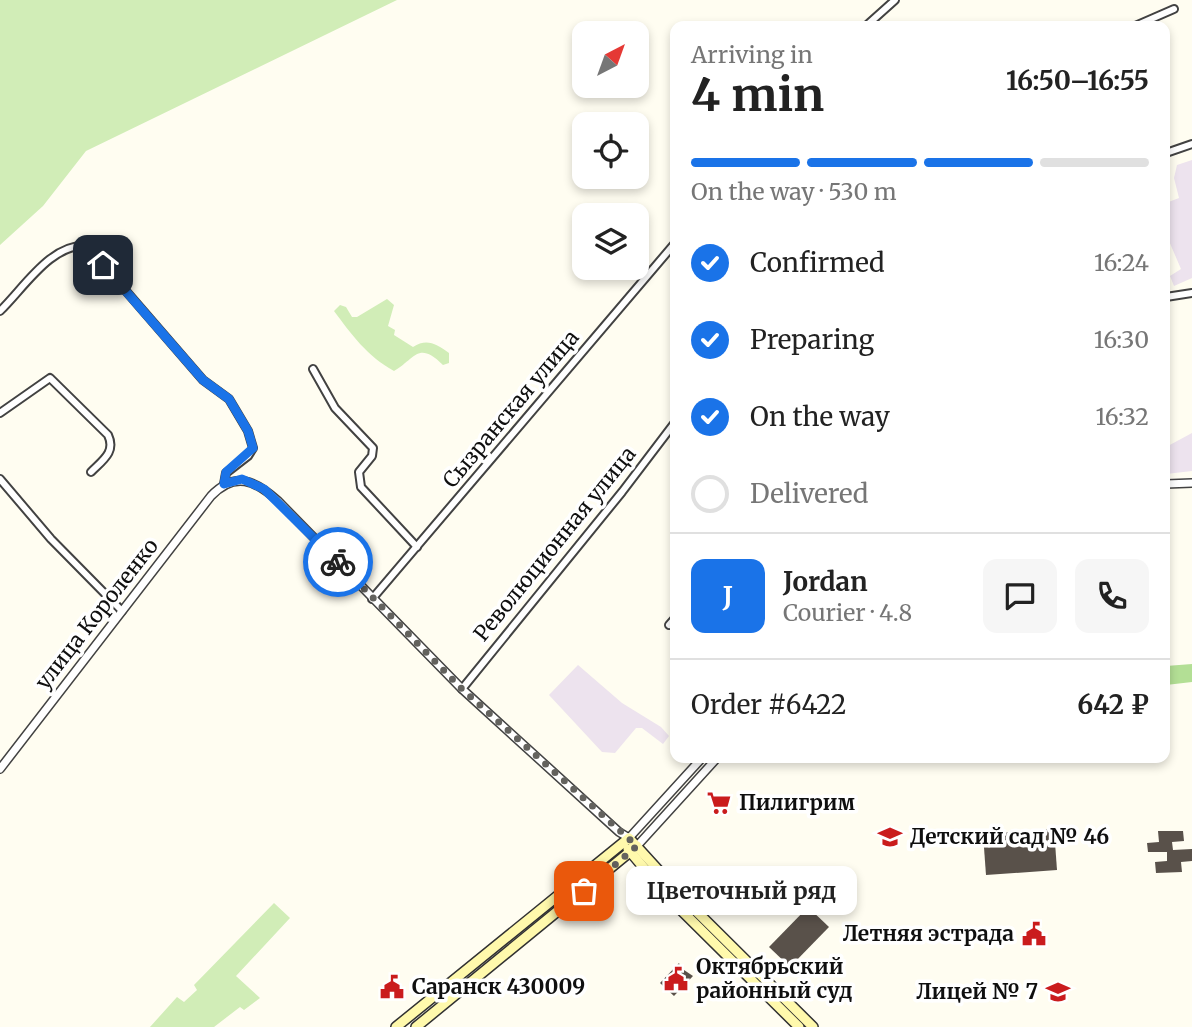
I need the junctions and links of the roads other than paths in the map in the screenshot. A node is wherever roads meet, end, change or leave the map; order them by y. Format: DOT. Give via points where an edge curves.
graph roads {
  1 [pos="895,0"];
  2 [pos="1174,9"];
  3 [pos="872,21"];
  4 [pos="1146,21"];
  5 [pos="1192,144"];
  6 [pos="1170,152"];
  7 [pos="670,249"];
  8 [pos="1192,293"];
  9 [pos="1170,296"];
  10 [pos="0,311"];
  11 [pos="313,369"];
  12 [pos="0,413"];
  13 [pos="670,429"];
  14 [pos="91,472"];
  15 [pos="0,479"];
  16 [pos="1192,483"];
  17 [pos="224,484"];
  18 [pos="1170,485"];
  19 [pos="417,547"];
  20 [pos="372,599"];
  21 [pos="122,611"];
  22 [pos="462,689"];
  23 [pos="697,763"];
  24 [pos="705,763"];
  25 [pos="713,763"];
  26 [pos="709,767"];
  27 [pos="0,769"];
  28 [pos="626,841"];
  29 [pos="633,849"];
  30 [pos="738,952"];
  31 [pos="733,961"];
  32 [pos="792,1006"];
  33 [pos="784,1013"];
  34 [pos="396,1027"];
  35 [pos="416,1027"];
  36 [pos="799,1027"];
  37 [pos="813,1027"];
  1 -- 3 [label="street"];
  2 -- 4 [label="street"];
  5 -- 6 [label="street"];
  7 -- 19 [label="street, Сызранская улица"];
  8 -- 9 [label="street"];
  10 -- 17 [label="street" via="57,253 72,245 87,246 203,380 229,399 248,431 253,448 226,472"];
  11 -- 19 [label="street" via="335,408 373,448 359,472 361,487"];
  12 -- 14 [label="street" via="50,378 113,444"];
  13 -- 22 [label="street, Революционная улица"];
  15 -- 21 [label="street"];
  16 -- 18 [label="street"];
  17 -- 20 [label="street" via="242,479 264,489"];
  17 -- 21 [label="street, улица Короленко"];
  19 -- 20 [label="street, Сызранская улица"];
  20 -- 22 [label="street"];
  21 -- 27 [label="street, улица Короленко"];
  22 -- 28 [label="street"];
  23 -- 28 [label="street"];
  24 -- 26 [label="street"];
  25 -- 26 [label="street"];
  26 -- 29 [label="street"];
  28 -- 29 [label="main road"];
  28 -- 34 [label="main road"];
  29 -- 30 [label="main road"];
  29 -- 31 [label="main road" via="679,908"];
  29 -- 35 [label="main road"];
  30 -- 31 [label="main road"];
  30 -- 32 [label="main road"];
  31 -- 33 [label="main road"];
  32 -- 33 [label="main road"];
  32 -- 37 [label="main road"];
  33 -- 36 [label="main road"];
}
